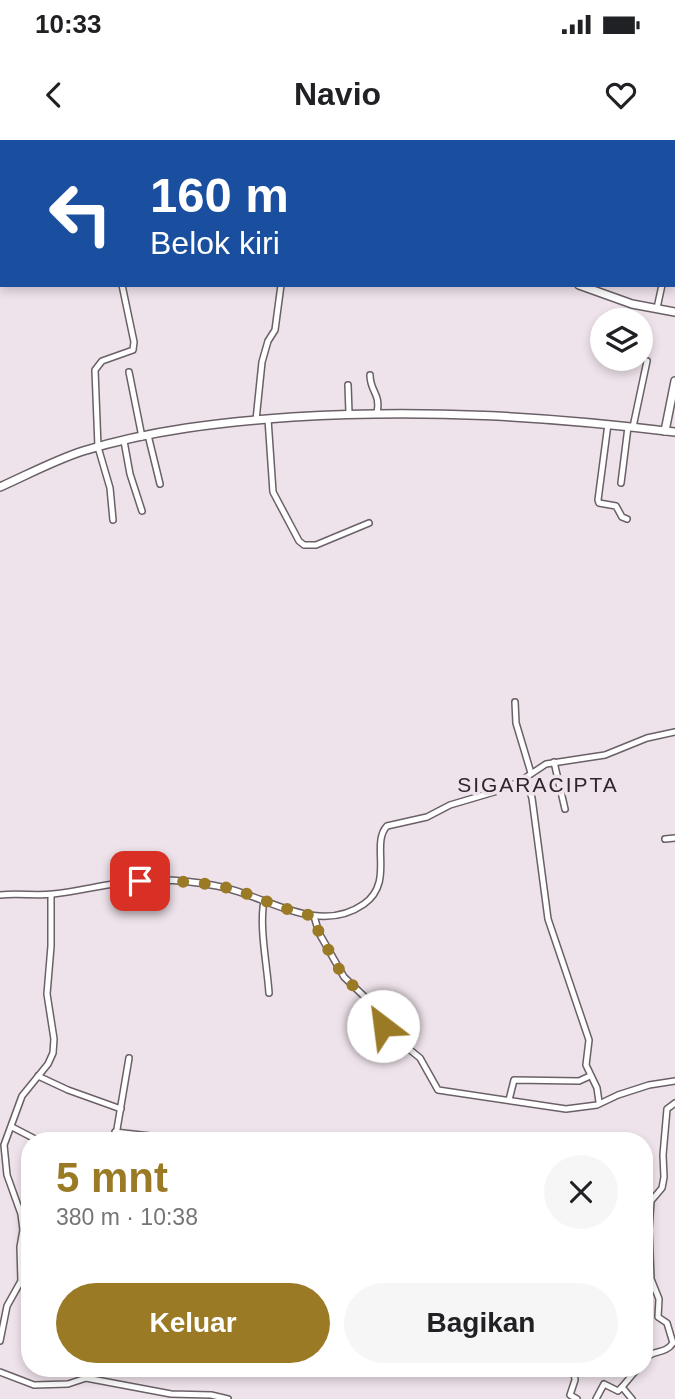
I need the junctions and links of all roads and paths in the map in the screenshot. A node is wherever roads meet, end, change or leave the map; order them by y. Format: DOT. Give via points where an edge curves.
graph roads {
  1 [pos="122,287"];
  2 [pos="281,287"];
  3 [pos="585,287"];
  4 [pos="662,287"];
  5 [pos="657,308"];
  6 [pos="675,312"];
  7 [pos="645,371"];
  8 [pos="128,372"];
  9 [pos="370,375"];
  10 [pos="675,381"];
  11 [pos="348,385"];
  12 [pos="674,393"];
  13 [pos="349,413"];
  14 [pos="377,413"];
  15 [pos="268,419"];
  16 [pos="256,420"];
  17 [pos="608,424"];
  18 [pos="631,427"];
  19 [pos="665,431"];
  20 [pos="675,432"];
  21 [pos="145,436"];
  22 [pos="124,441"];
  23 [pos="98,447"];
  24 [pos="621,483"];
  25 [pos="160,484"];
  26 [pos="0,487"];
  27 [pos="142,510"];
  28 [pos="627,519"];
  29 [pos="113,520"];
  30 [pos="369,523"];
  31 [pos="515,702"];
  32 [pos="675,732"];
  33 [pos="554,762"];
  34 [pos="531,773"];
  35 [pos="525,778"];
  36 [pos="565,810"];
  37 [pos="675,838"];
  38 [pos="665,839"];
  39 [pos="0,895"];
  40 [pos="51,895"];
  41 [pos="264,901"];
  42 [pos="314,916"];
  43 [pos="269,993"];
  44 [pos="129,1058"];
  45 [pos="38,1076"];
  46 [pos="590,1076"];
  47 [pos="675,1081"];
  48 [pos="509,1100"];
  49 [pos="600,1102"];
  50 [pos="675,1103"];
  51 [pos="121,1109"];
  52 [pos="12,1127"];
  53 [pos="22,1132"];
  54 [pos="115,1132"];
  55 [pos="653,1199"];
  56 [pos="21,1216"];
  57 [pos="21,1239"];
  58 [pos="21,1258"];
  59 [pos="21,1276"];
  60 [pos="653,1284"];
  61 [pos="0,1341"];
  62 [pos="653,1353"];
  63 [pos="0,1372"];
  64 [pos="575,1377"];
  65 [pos="630,1377"];
  66 [pos="622,1387"];
  67 [pos="228,1399"];
  68 [pos="578,1399"];
  69 [pos="596,1399"];
  70 [pos="632,1399"];
  1 -- 23 [label="street" via="134,347 96,366"];
  2 -- 16 [label="street" via="275,330 262,362"];
  3 -- 5 [label="main road"];
  4 -- 5 [label="street"];
  5 -- 6 [label="main road"];
  7 -- 18 [label="street"];
  8 -- 21 [label="street"];
  9 -- 14 [label="street" via="379,402"];
  10 -- 12 [label="main road"];
  11 -- 13 [label="street"];
  12 -- 19 [label="main road"];
  13 -- 14 [label="main road"];
  13 -- 15 [label="main road"];
  14 -- 17 [label="main road" via="510,415"];
  15 -- 16 [label="main road"];
  15 -- 30 [label="street" via="273,492 299,541 316,545"];
  16 -- 21 [label="main road"];
  17 -- 18 [label="main road"];
  17 -- 28 [label="street" via="598,500 616,506"];
  18 -- 19 [label="main road"];
  18 -- 24 [label="street"];
  19 -- 20 [label="main road"];
  21 -- 22 [label="main road"];
  21 -- 25 [label="street"];
  22 -- 23 [label="main road"];
  22 -- 27 [label="street"];
  23 -- 26 [label="main road"];
  23 -- 29 [label="street" via="110,488"];
  31 -- 34 [label="street" via="517,728"];
  32 -- 33 [label="street" via="605,755"];
  33 -- 34 [label="street"];
  33 -- 36 [label="street"];
  34 -- 35 [label="street"];
  35 -- 42 [label="street" via="427,817 387,826 382,834 380,878 371,898 355,909"];
  35 -- 46 [label="street" via="532,798 548,919 587,1032"];
  37 -- 38 [label="street"];
  39 -- 40 [label="street"];
  40 -- 41 [label="street" via="161,881 213,885"];
  40 -- 45 [label="street" via="47,994 53,1053"];
  41 -- 42 [label="street"];
  41 -- 43 [label="street" via="261,919"];
  42 -- 48 [label="street" via="344,977 370,1002 388,1032 420,1058 436,1088"];
  44 -- 51 [label="street"];
  45 -- 51 [label="street"];
  45 -- 52 [label="street" via="22,1096"];
  46 -- 48 [label="street" via="579,1081 514,1080"];
  46 -- 49 [label="street"];
  47 -- 49 [label="street"];
  48 -- 49 [label="street" via="566,1110"];
  50 -- 55 [label="street" via="667,1108 662,1188"];
  51 -- 54 [label="street"];
  52 -- 53 [label="street"];
  52 -- 56 [label="street" via="5,1162"];
  57 -- 58 [label="street"];
  59 -- 61 [label="street" via="7,1307"];
  60 -- 62 [label="street" via="658,1317 667,1322 674,1342 667,1350"];
  63 -- 67 [label="street" via="34,1385 68,1384 86,1378"];
  64 -- 68 [label="street" via="570,1395"];
  65 -- 66 [label="street"];
  66 -- 69 [label="street" via="618,1391 604,1384"];
  66 -- 70 [label="street"];
}
